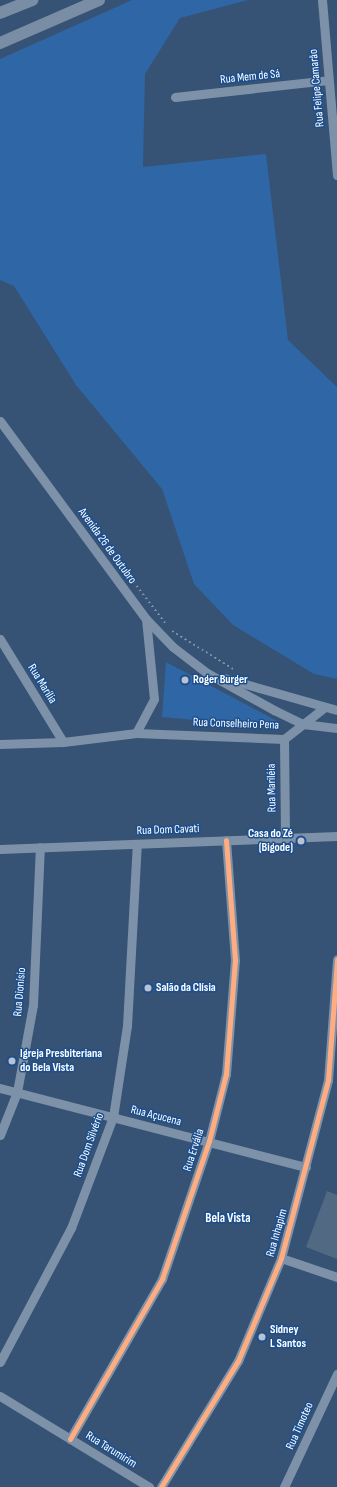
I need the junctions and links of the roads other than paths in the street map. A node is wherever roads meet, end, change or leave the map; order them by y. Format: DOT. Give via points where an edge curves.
graph roads {
  1 [pos="32,0"];
  2 [pos="99,0"];
  3 [pos="322,0"];
  4 [pos="0,13"];
  5 [pos="0,43"];
  6 [pos="328,80"];
  7 [pos="174,97"];
  8 [pos="337,175"];
  9 [pos="0,421"];
  10 [pos="146,619"];
  11 [pos="0,639"];
  12 [pos="207,673"];
  13 [pos="325,707"];
  14 [pos="337,710"];
  15 [pos="303,724"];
  16 [pos="337,728"];
  17 [pos="136,733"];
  18 [pos="284,739"];
  19 [pos="64,742"];
  20 [pos="0,744"];
  21 [pos="337,836"];
  22 [pos="285,838"];
  23 [pos="226,840"];
  24 [pos="137,844"];
  25 [pos="40,847"];
  26 [pos="0,849"];
  27 [pos="337,958"];
  28 [pos="332,1081"];
  29 [pos="0,1088"];
  30 [pos="17,1092"];
  31 [pos="113,1117"];
  32 [pos="0,1135"];
  33 [pos="209,1141"];
  34 [pos="306,1167"];
  35 [pos="281,1258"];
  36 [pos="337,1277"];
  37 [pos="0,1362"];
  38 [pos="337,1374"];
  39 [pos="0,1396"];
  40 [pos="70,1439"];
  41 [pos="287,1485"];
  42 [pos="148,1487"];
  43 [pos="161,1487"];
  1 -- 4 [label="main road"];
  2 -- 5 [label="main road"];
  3 -- 6 [label="street, Rua Felipe Camarão"];
  6 -- 7 [label="street, Rua Mem de Sá"];
  6 -- 8 [label="street, Rua Felipe Camarão"];
  9 -- 10 [label="street, Avenida 26 de Outubro"];
  10 -- 12 [label="street, Avenida 26 de Outubro" via="173,646"];
  10 -- 17 [label="street" via="154,699"];
  11 -- 19 [label="street, Rua Marília"];
  12 -- 13 [label="street, Avenida 26 de Outubro"];
  12 -- 15 [label="street, Avenida 26 de Outubro"];
  13 -- 14 [label="street, Avenida 26 de Outubro"];
  13 -- 15 [label="street, Rua Conselheiro Pena"];
  15 -- 16 [label="street, Avenida 26 de Outubro"];
  15 -- 18 [label="street, Rua Conselheiro Pena"];
  17 -- 18 [label="street, Rua Conselheiro Pena"];
  17 -- 19 [label="street, Rua Conselheiro Pena"];
  18 -- 22 [label="street, Rua Mariléia"];
  19 -- 20 [label="street, Rua Conselheiro Pena"];
  21 -- 22 [label="street, Rua Dom Cavati"];
  22 -- 23 [label="street, Rua Dom Cavati"];
  23 -- 24 [label="street, Rua Dom Cavati"];
  23 -- 33 [label="street, Rua Ervália" via="235,960 226,1074"];
  24 -- 25 [label="street, Rua Dom Cavati"];
  24 -- 31 [label="street, Rua Dom Silvério" via="127,1026"];
  25 -- 26 [label="street, Rua Dom Cavati"];
  25 -- 30 [label="street, Rua Dionísio" via="33,1005"];
  27 -- 28 [label="street, Rua Inhapim"];
  28 -- 34 [label="street, Rua Inhapim"];
  29 -- 30 [label="street, Rua Açucena"];
  30 -- 31 [label="street, Rua Açucena"];
  30 -- 32 [label="street, Rua Dionísio"];
  31 -- 33 [label="street, Rua Açucena"];
  31 -- 37 [label="street, Rua Dom Silvério" via="71,1228"];
  33 -- 34 [label="street, Rua Açucena"];
  33 -- 40 [label="street, Rua Ervália" via="162,1278"];
  34 -- 35 [label="street, Rua Inhapim"];
  35 -- 36 [label="street"];
  35 -- 43 [label="street, Rua Inhapim" via="238,1361"];
  38 -- 41 [label="street, Rua Timoteo"];
  39 -- 40 [label="street, Rua Tarumirim"];
  40 -- 42 [label="street, Rua Tarumirim"];
}
